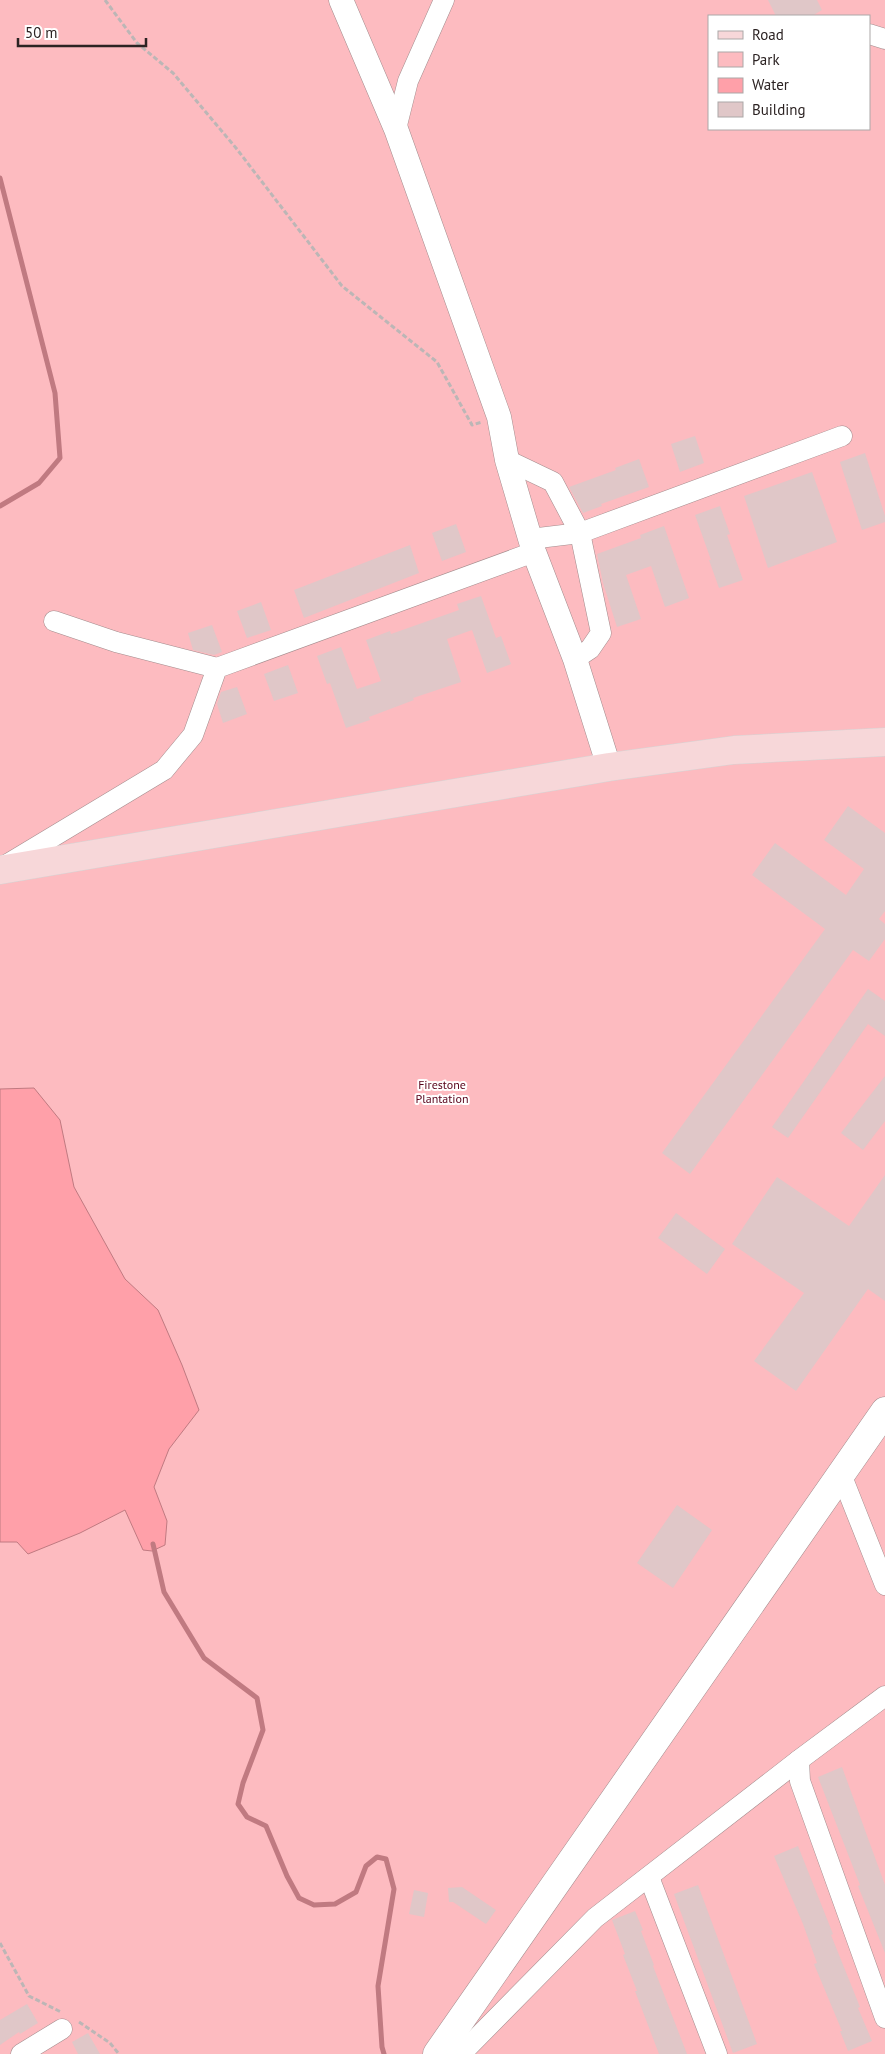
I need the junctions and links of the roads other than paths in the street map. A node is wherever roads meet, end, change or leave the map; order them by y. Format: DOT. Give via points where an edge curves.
graph roads {
  1 [pos="341,0"];
  2 [pos="444,0"];
  3 [pos="870,34"];
  4 [pos="885,39"];
  5 [pos="396,129"];
  6 [pos="842,436"];
  7 [pos="507,460"];
  8 [pos="580,533"];
  9 [pos="532,546"];
  10 [pos="54,621"];
  11 [pos="574,659"];
  12 [pos="217,668"];
  13 [pos="885,742"];
  14 [pos="609,767"];
  15 [pos="0,869"];
  16 [pos="885,1411"];
  17 [pos="841,1474"];
  18 [pos="885,1585"];
  19 [pos="885,1696"];
  20 [pos="799,1760"];
  21 [pos="648,1877"];
  22 [pos="885,2018"];
  23 [pos="69,2021"];
  24 [pos="21,2054"];
  25 [pos="437,2054"];
  26 [pos="461,2054"];
  27 [pos="717,2054"];
  1 -- 5 [label="street"];
  2 -- 5 [label="street" via="408,81"];
  3 -- 4 [label="street"];
  5 -- 7 [label="street" via="499,417"];
  6 -- 8 [label="street"];
  7 -- 8 [label="street" via="553,482"];
  7 -- 9 [label="street"];
  8 -- 9 [label="street"];
  8 -- 11 [label="street" via="601,633 590,649"];
  9 -- 11 [label="street"];
  9 -- 12 [label="street"];
  10 -- 12 [label="street" via="116,642"];
  11 -- 14 [label="street"];
  12 -- 15 [label="street" via="193,735 164,770"];
  13 -- 14 [label="main road" via="734,750"];
  14 -- 15 [label="main road"];
  16 -- 17 [label="main road"];
  17 -- 18 [label="street"];
  17 -- 25 [label="main road"];
  19 -- 20 [label="street"];
  20 -- 21 [label="street"];
  20 -- 22 [label="street" via="800,1781"];
  21 -- 26 [label="street" via="595,1918"];
  21 -- 27 [label="street"];
  23 -- 24 [label="street"];
}
